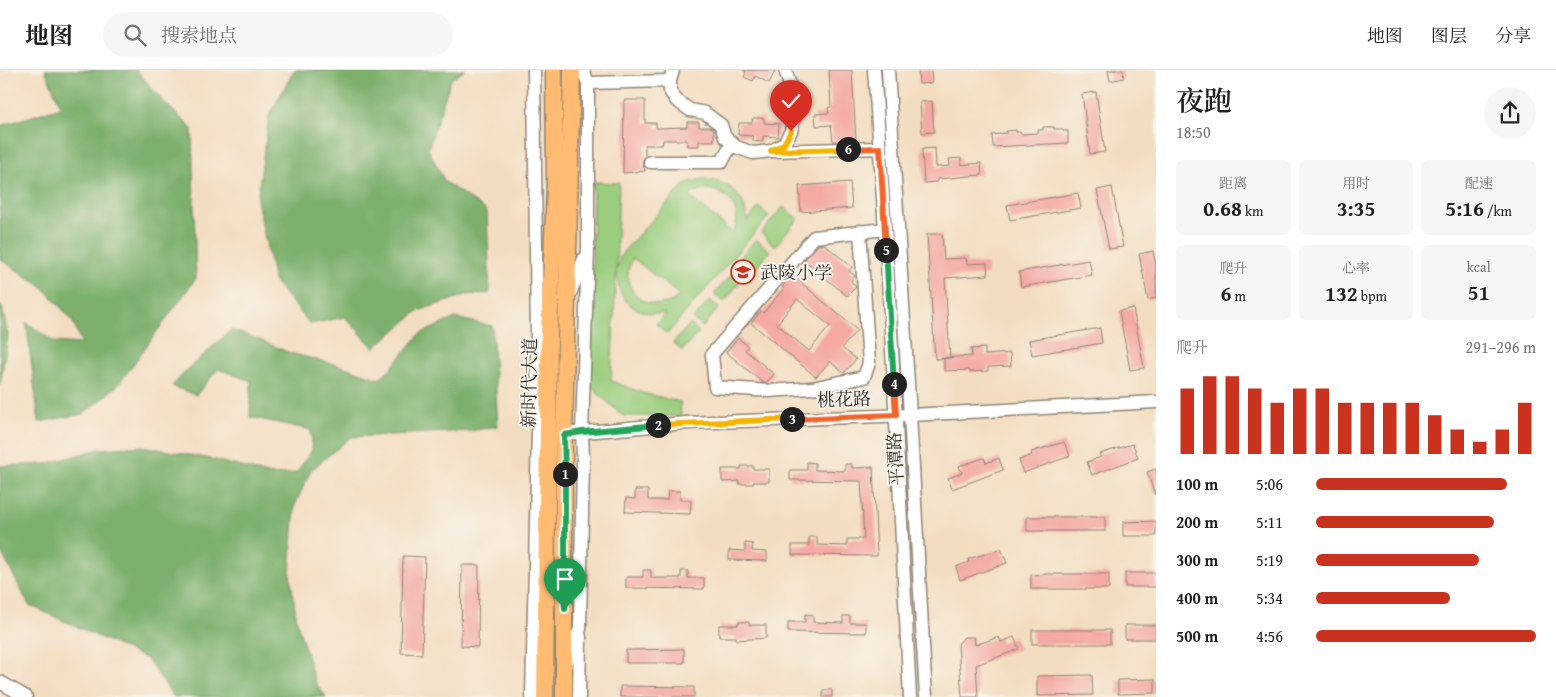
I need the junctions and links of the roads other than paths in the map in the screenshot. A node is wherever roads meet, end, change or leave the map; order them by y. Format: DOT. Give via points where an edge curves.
graph roads {
  1 [pos="534,70"];
  2 [pos="554,70"];
  3 [pos="572,70"];
  4 [pos="785,70"];
  5 [pos="874,70"];
  6 [pos="888,70"];
  7 [pos="586,76"];
  8 [pos="671,76"];
  9 [pos="732,144"];
  10 [pos="880,148"];
  11 [pos="771,151"];
  12 [pos="650,162"];
  13 [pos="884,229"];
  14 [pos="860,231"];
  15 [pos="588,248"];
  16 [pos="568,301"];
  17 [pos="1156,402"];
  18 [pos="910,414"];
  19 [pos="896,415"];
  20 [pos="582,432"];
  21 [pos="564,435"];
  22 [pos="580,629"];
  23 [pos="565,667"];
  24 [pos="533,679"];
  25 [pos="0,682"];
  26 [pos="0,693"];
  27 [pos="25,697"];
  28 [pos="532,697"];
  29 [pos="539,697"];
  30 [pos="545,697"];
  31 [pos="564,697"];
  32 [pos="580,697"];
  33 [pos="910,697"];
  34 [pos="926,697"];
  1 -- 24 [label="street" via="538,432"];
  2 -- 30 [label="main road, 新时代大道" via="555,186 549,333"];
  3 -- 16 [label="main road, 新时代大道"];
  4 -- 11 [label="street" via="796,104 795,116 784,144"];
  5 -- 10 [label="street, 平潭路"];
  6 -- 18 [label="street, 平潭路"];
  7 -- 8 [label="street"];
  7 -- 15 [label="street"];
  8 -- 9 [label="street" via="670,91 676,100 690,110 705,113 721,125 725,137"];
  9 -- 11 [label="street" via="753,153"];
  9 -- 12 [label="street" via="722,162"];
  10 -- 11 [label="street"];
  10 -- 13 [label="street, 平潭路"];
  13 -- 14 [label="street"];
  13 -- 19 [label="street, 平潭路"];
  14 -- 14 [label="street" via="814,236 712,354 715,387 812,388 864,377 869,362"];
  15 -- 16 [label="street"];
  15 -- 20 [label="street"];
  16 -- 21 [label="main road, 新时代大道"];
  17 -- 18 [label="street, 桃花路"];
  18 -- 19 [label="street, 桃花路"];
  18 -- 34 [label="street, 平潭路"];
  19 -- 20 [label="street, 桃花路" via="686,423"];
  19 -- 33 [label="street, 平潭路"];
  20 -- 21 [label="street, 桃花路"];
  20 -- 22 [label="street"];
  21 -- 23 [label="main road, 新时代大道"];
  22 -- 23 [label="street"];
  22 -- 32 [label="street"];
  23 -- 31 [label="main road, 新时代大道"];
  24 -- 28 [label="street"];
  24 -- 29 [label="street"];
  25 -- 27 [label="street"];
  26 -- 27 [label="street"];
}
